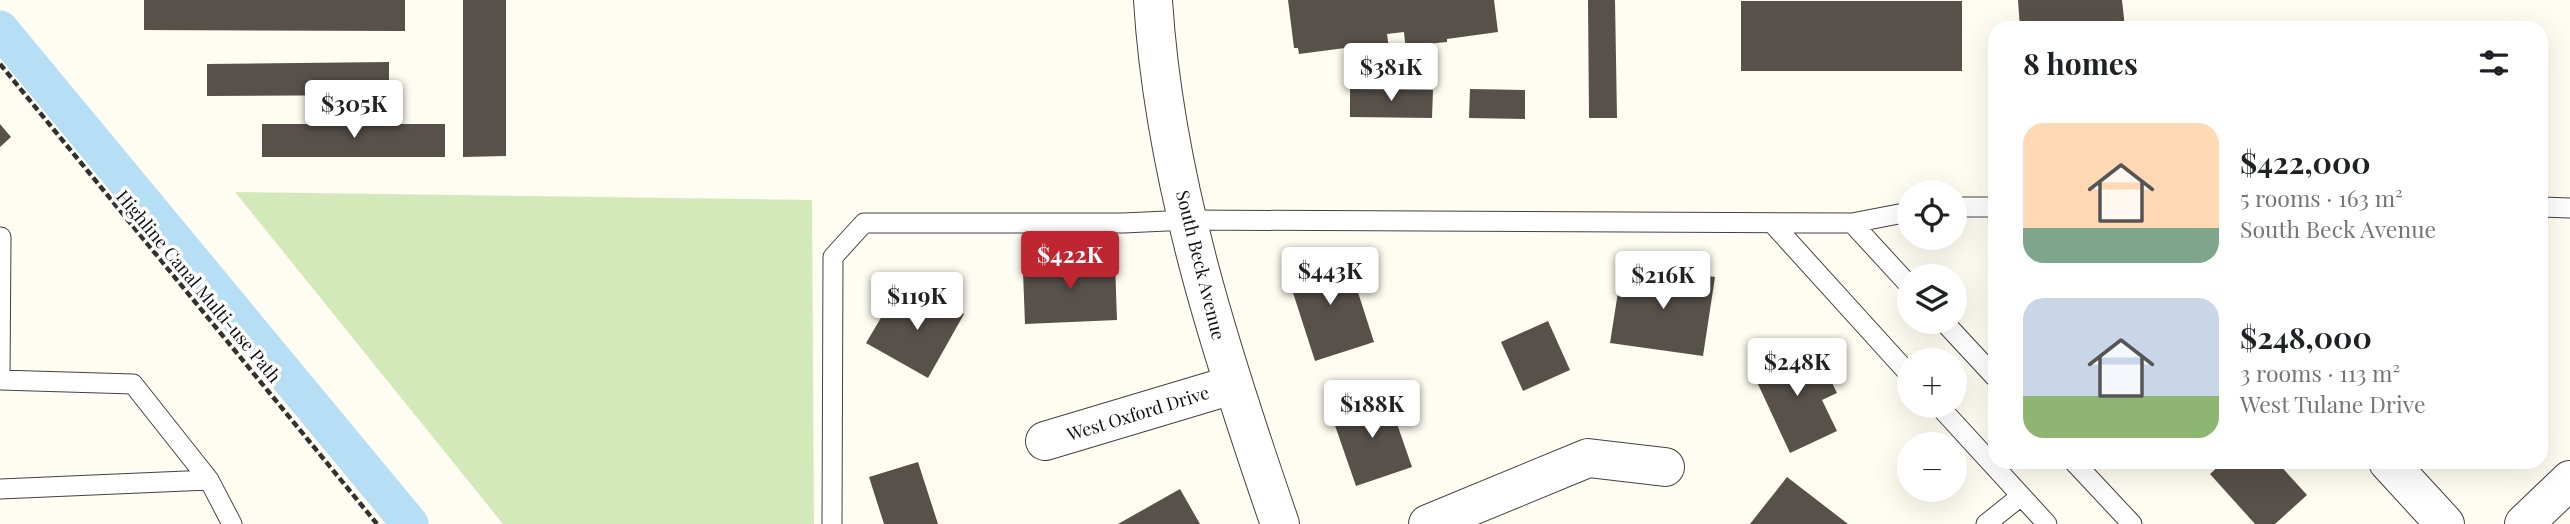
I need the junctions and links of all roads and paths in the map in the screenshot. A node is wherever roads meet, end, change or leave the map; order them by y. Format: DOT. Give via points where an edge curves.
graph roads {
  1 [pos="1153,0"];
  2 [pos="0,64"];
  3 [pos="1967,207"];
  4 [pos="1988,207"];
  5 [pos="2548,207"];
  6 [pos="2570,208"];
  7 [pos="1897,214"];
  8 [pos="1189,220"];
  9 [pos="1852,223"];
  10 [pos="1773,224"];
  11 [pos="1,237"];
  12 [pos="1897,272"];
  13 [pos="1955,334"];
  14 [pos="1897,360"];
  15 [pos="1988,369"];
  16 [pos="1232,385"];
  17 [pos="1950,418"];
  18 [pos="1045,441"];
  19 [pos="1988,460"];
  20 [pos="1665,467"];
  21 [pos="1996,469"];
  22 [pos="2081,469"];
  23 [pos="2394,469"];
  24 [pos="209,480"];
  25 [pos="2570,480"];
  26 [pos="0,489"];
  27 [pos="2021,496"];
  28 [pos="232,524"];
  29 [pos="377,524"];
  30 [pos="832,524"];
  31 [pos="1280,524"];
  32 [pos="1428,524"];
  33 [pos="1986,524"];
  34 [pos="2047,524"];
  35 [pos="2132,524"];
  36 [pos="2445,524"];
  37 [pos="2524,524"];
  1 -- 8 [label="street, South Beck Avenue" via="1160,75"];
  2 -- 29 [label="path, Highline Canal Multi-use Path"];
  3 -- 4 [label="lane"];
  5 -- 6 [label="lane"];
  7 -- 9 [label="lane"];
  8 -- 10 [label="lane"];
  8 -- 16 [label="street, South Beck Avenue"];
  8 -- 30 [label="lane" via="864,223 833,257"];
  9 -- 10 [label="lane"];
  9 -- 12 [label="lane"];
  10 -- 14 [label="lane"];
  11 -- 24 [label="lane" via="0,380 133,384"];
  13 -- 15 [label="lane"];
  16 -- 18 [label="street, West Oxford Drive"];
  16 -- 31 [label="street, South Beck Avenue"];
  17 -- 19 [label="lane"];
  20 -- 32 [label="street" via="1588,458"];
  21 -- 27 [label="lane"];
  22 -- 35 [label="lane"];
  23 -- 36 [label="street"];
  24 -- 26 [label="lane"];
  24 -- 28 [label="lane"];
  25 -- 37 [label="street"];
  27 -- 33 [label="lane"];
  27 -- 34 [label="lane"];
}
